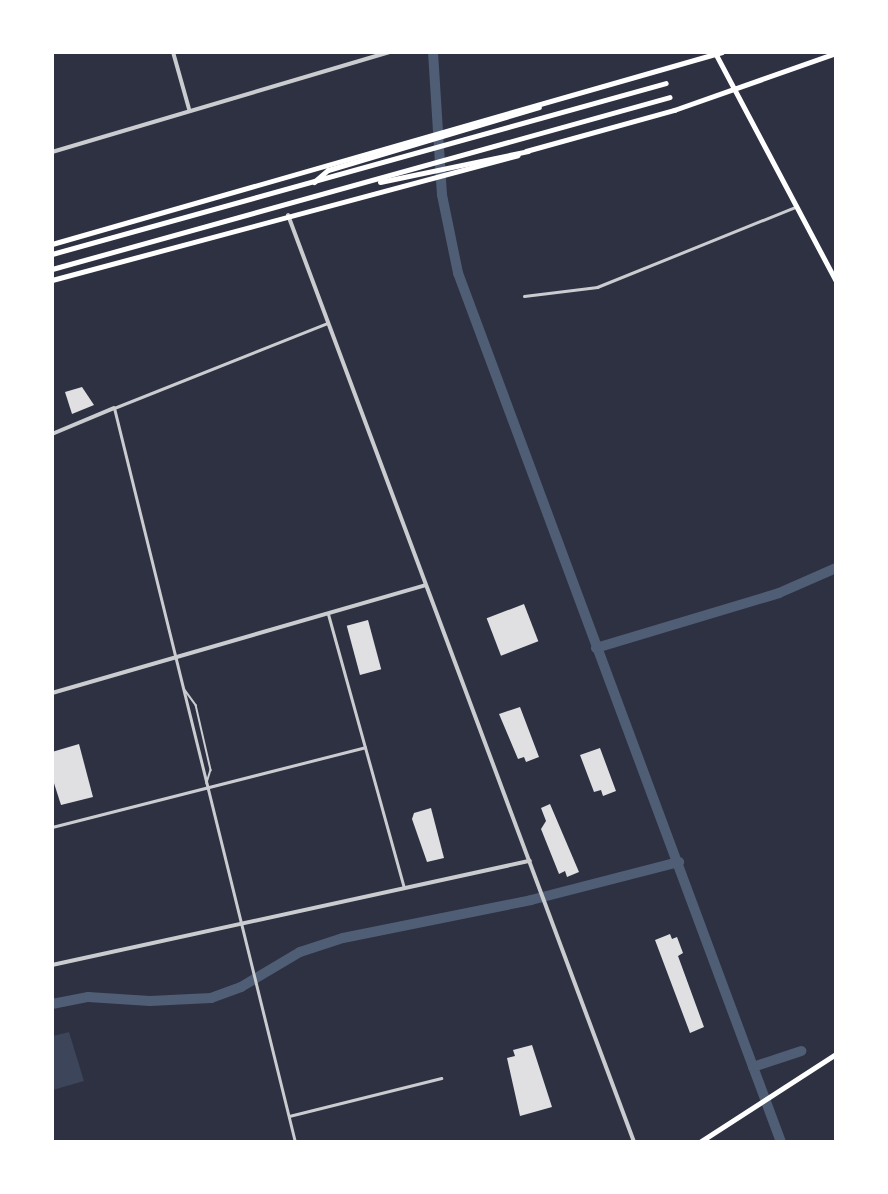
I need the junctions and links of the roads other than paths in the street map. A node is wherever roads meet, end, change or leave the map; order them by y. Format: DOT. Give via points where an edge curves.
graph roads {
  1 [pos="173,52"];
  2 [pos="389,52"];
  3 [pos="718,53"];
  4 [pos="836,53"];
  5 [pos="666,83"];
  6 [pos="733,88"];
  7 [pos="670,97"];
  8 [pos="539,107"];
  9 [pos="189,109"];
  10 [pos="420,141"];
  11 [pos="52,152"];
  12 [pos="423,178"];
  13 [pos="312,183"];
  14 [pos="353,186"];
  15 [pos="795,207"];
  16 [pos="288,215"];
  17 [pos="52,244"];
  18 [pos="52,254"];
  19 [pos="52,269"];
  20 [pos="52,280"];
  21 [pos="836,280"];
  22 [pos="524,296"];
  23 [pos="328,323"];
  24 [pos="114,408"];
  25 [pos="52,434"];
  26 [pos="425,585"];
  27 [pos="328,614"];
  28 [pos="174,658"];
  29 [pos="182,687"];
  30 [pos="52,693"];
  31 [pos="365,747"];
  32 [pos="206,787"];
  33 [pos="52,827"];
  34 [pos="530,861"];
  35 [pos="404,888"];
  36 [pos="241,924"];
  37 [pos="52,966"];
  38 [pos="836,1054"];
  39 [pos="441,1077"];
  40 [pos="289,1116"];
  41 [pos="295,1142"];
  42 [pos="634,1142"];
  43 [pos="700,1142"];
  1 -- 9 [label="street"];
  2 -- 9 [label="street"];
  3 -- 6 [label="main road"];
  3 -- 8 [label="main road"];
  4 -- 6 [label="main road"];
  5 -- 13 [label="main road"];
  6 -- 12 [label="main road" via="674,110"];
  6 -- 15 [label="main road"];
  7 -- 14 [label="main road"];
  8 -- 10 [label="main road"];
  8 -- 10 [label="main road" via="456,135"];
  9 -- 11 [label="street"];
  10 -- 13 [label="main road" via="328,170"];
  10 -- 17 [label="main road"];
  12 -- 14 [label="main road"];
  12 -- 16 [label="main road"];
  13 -- 18 [label="main road"];
  14 -- 19 [label="main road"];
  15 -- 21 [label="main road"];
  15 -- 22 [label="street" via="597,287"];
  16 -- 20 [label="main road"];
  16 -- 23 [label="street"];
  23 -- 24 [label="street"];
  23 -- 26 [label="street"];
  24 -- 25 [label="street"];
  24 -- 28 [label="street"];
  26 -- 27 [label="street"];
  26 -- 34 [label="street"];
  27 -- 28 [label="street"];
  27 -- 31 [label="street"];
  28 -- 29 [label="street"];
  28 -- 30 [label="street"];
  29 -- 32 [label="street"];
  29 -- 32 [label="lane" via="196,705 211,770"];
  31 -- 32 [label="street"];
  31 -- 35 [label="street"];
  32 -- 33 [label="street"];
  32 -- 36 [label="street"];
  34 -- 35 [label="street"];
  34 -- 42 [label="street"];
  35 -- 36 [label="street"];
  36 -- 37 [label="street"];
  36 -- 40 [label="street"];
  38 -- 43 [label="main road"];
  39 -- 40 [label="street"];
  40 -- 41 [label="street"];
}
